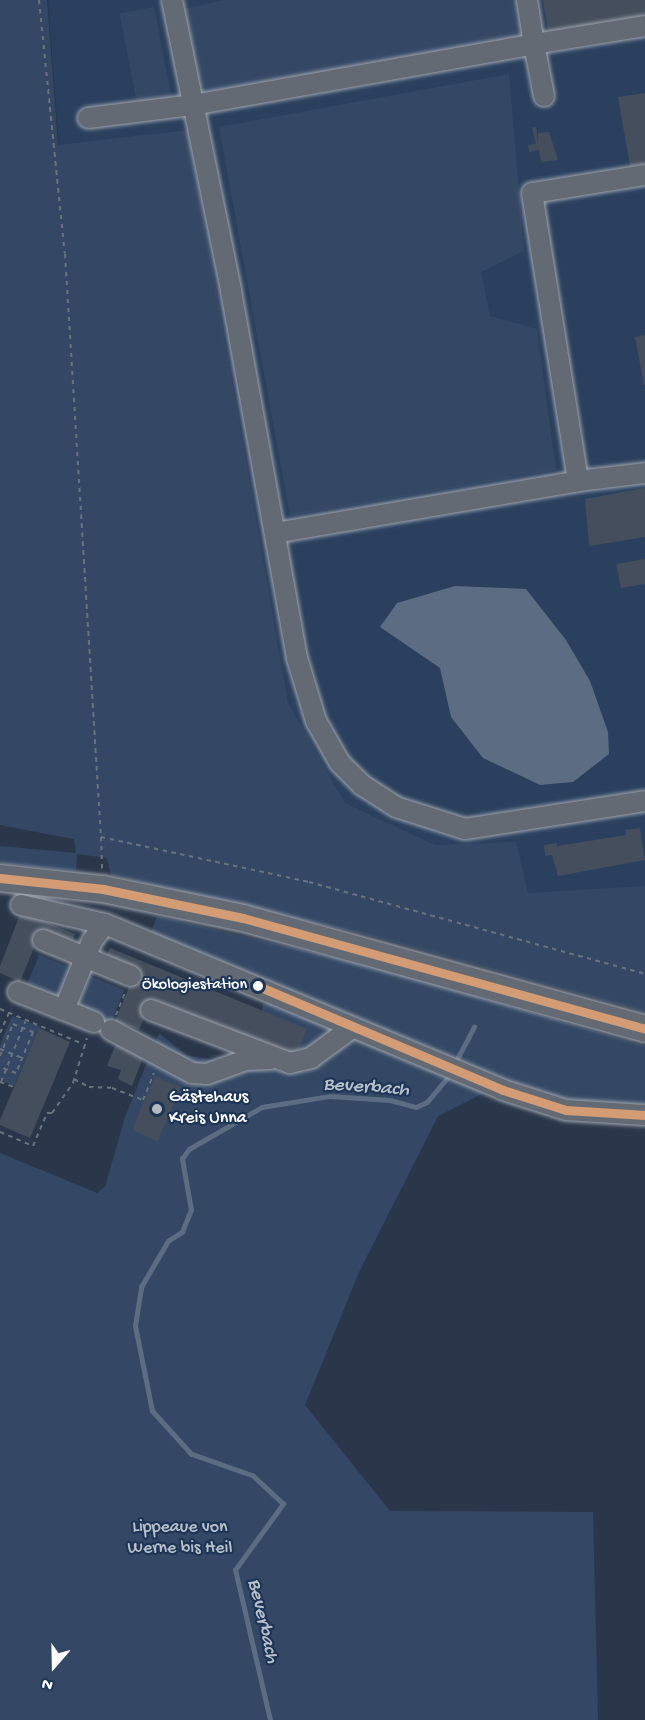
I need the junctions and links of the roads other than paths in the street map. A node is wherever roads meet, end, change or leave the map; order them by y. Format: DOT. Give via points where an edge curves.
graph roads {
  1 [pos="172,0"];
  2 [pos="527,0"];
  3 [pos="645,26"];
  4 [pos="534,44"];
  5 [pos="544,96"];
  6 [pos="194,105"];
  7 [pos="88,118"];
  8 [pos="645,175"];
  9 [pos="645,473"];
  10 [pos="578,481"];
  11 [pos="275,533"];
  12 [pos="645,801"];
  13 [pos="0,878"];
  14 [pos="21,905"];
  15 [pos="105,924"];
  16 [pos="43,940"];
  17 [pos="86,957"];
  18 [pos="131,976"];
  19 [pos="18,992"];
  20 [pos="64,1010"];
  21 [pos="151,1010"];
  22 [pos="353,1027"];
  23 [pos="645,1029"];
  24 [pos="277,1059"];
  25 [pos="645,1115"];
  1 -- 6 [label="lane"];
  2 -- 4 [label="lane"];
  3 -- 4 [label="lane"];
  4 -- 5 [label="lane"];
  4 -- 6 [label="lane"];
  6 -- 7 [label="lane"];
  6 -- 11 [label="lane"];
  8 -- 10 [label="lane" via="532,193"];
  9 -- 10 [label="lane"];
  10 -- 11 [label="lane"];
  11 -- 12 [label="lane" via="297,658 316,722 340,763 362,785 396,807 465,829"];
  13 -- 23 [label="main road" via="103,889 243,918"];
  14 -- 15 [label="lane"];
  15 -- 17 [label="lane"];
  15 -- 22 [label="lane"];
  16 -- 17 [label="lane"];
  17 -- 18 [label="lane"];
  17 -- 20 [label="lane"];
  19 -- 20 [label="lane"];
  20 -- 24 [label="lane" via="192,1073 207,1074 246,1060"];
  21 -- 24 [label="lane"];
  22 -- 24 [label="lane" via="311,1058 290,1063"];
  22 -- 25 [label="lane" via="503,1090 566,1110"];
}
